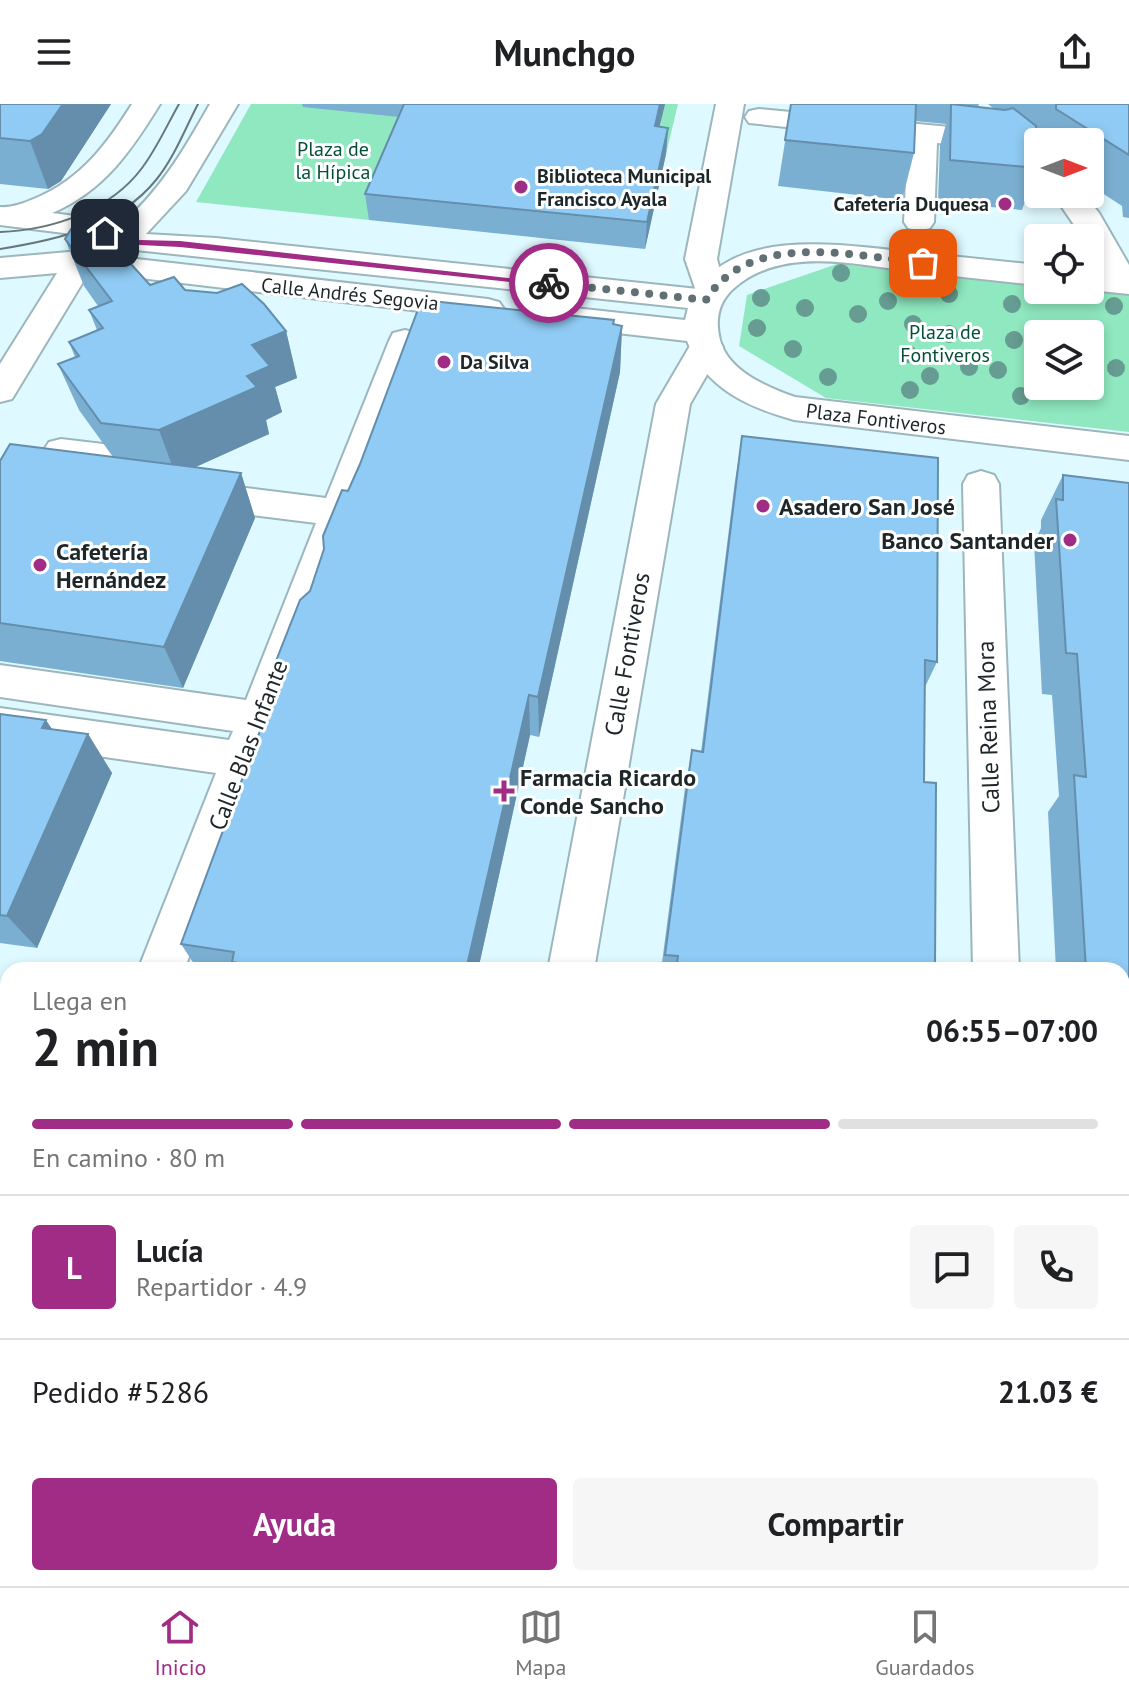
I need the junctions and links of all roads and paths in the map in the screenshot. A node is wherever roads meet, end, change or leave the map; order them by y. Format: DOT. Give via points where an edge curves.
graph roads {
  1 [pos="146,104"];
  2 [pos="224,104"];
  3 [pos="730,104"];
  4 [pos="975,112"];
  5 [pos="759,117"];
  6 [pos="923,133"];
  7 [pos="118,151"];
  8 [pos="1080,208"];
  9 [pos="151,215"];
  10 [pos="6,216"];
  11 [pos="919,222"];
  12 [pos="83,226"];
  13 [pos="123,239"];
  14 [pos="180,244"];
  15 [pos="80,261"];
  16 [pos="0,268"];
  17 [pos="1024,274"];
  18 [pos="1104,282"];
  19 [pos="1127,284"];
  20 [pos="706,318"];
  21 [pos="405,341"];
  22 [pos="0,391"];
  23 [pos="1129,448"];
  24 [pos="61,451"];
  25 [pos="29,473"];
  26 [pos="981,484"];
  27 [pos="344,500"];
  28 [pos="0,681"];
  29 [pos="258,718"];
  30 [pos="0,725"];
  31 [pos="242,759"];
  32 [pos="164,962"];
  33 [pos="572,962"];
  34 [pos="996,962"];
  1 -- 7 [label="street"];
  2 -- 9 [label="street" via="175,189"];
  3 -- 20 [label="street" via="701,259"];
  4 -- 6 [label="street" via="1003,142"];
  5 -- 6 [label="street"];
  6 -- 11 [label="street"];
  7 -- 10 [label="street" via="85,185 55,202"];
  7 -- 12 [label="street"];
  8 -- 19 [label="street"];
  9 -- 13 [label="street"];
  9 -- 14 [label="street"];
  10 -- 12 [label="street, Calle Andrés Segovia"];
  12 -- 13 [label="street, Calle Andrés Segovia"];
  12 -- 15 [label="street"];
  13 -- 14 [label="street, Calle Andrés Segovia"];
  13 -- 15 [label="street"];
  14 -- 20 [label="street, Calle Andrés Segovia"];
  15 -- 16 [label="street, Calle Andrés Segovia"];
  15 -- 20 [label="street, Calle Andrés Segovia" via="523,313"];
  15 -- 22 [label="street"];
  17 -- 20 [label="street" via="803,252 757,261 723,279"];
  18 -- 19 [label="street"];
  20 -- 23 [label="street, Plaza Fontiveros" via="716,364 746,389 794,408"];
  20 -- 33 [label="street, Calle Fontiveros" via="673,404"];
  21 -- 27 [label="street, Calle Blas Infante"];
  24 -- 27 [label="street"];
  25 -- 27 [label="street"];
  26 -- 34 [label="street, Calle Reina Mora"];
  27 -- 29 [label="street, Calle Blas Infante"];
  28 -- 29 [label="street"];
  29 -- 31 [label="street, Calle Blas Infante"];
  30 -- 31 [label="street"];
  31 -- 32 [label="street, Calle Blas Infante"];
}
